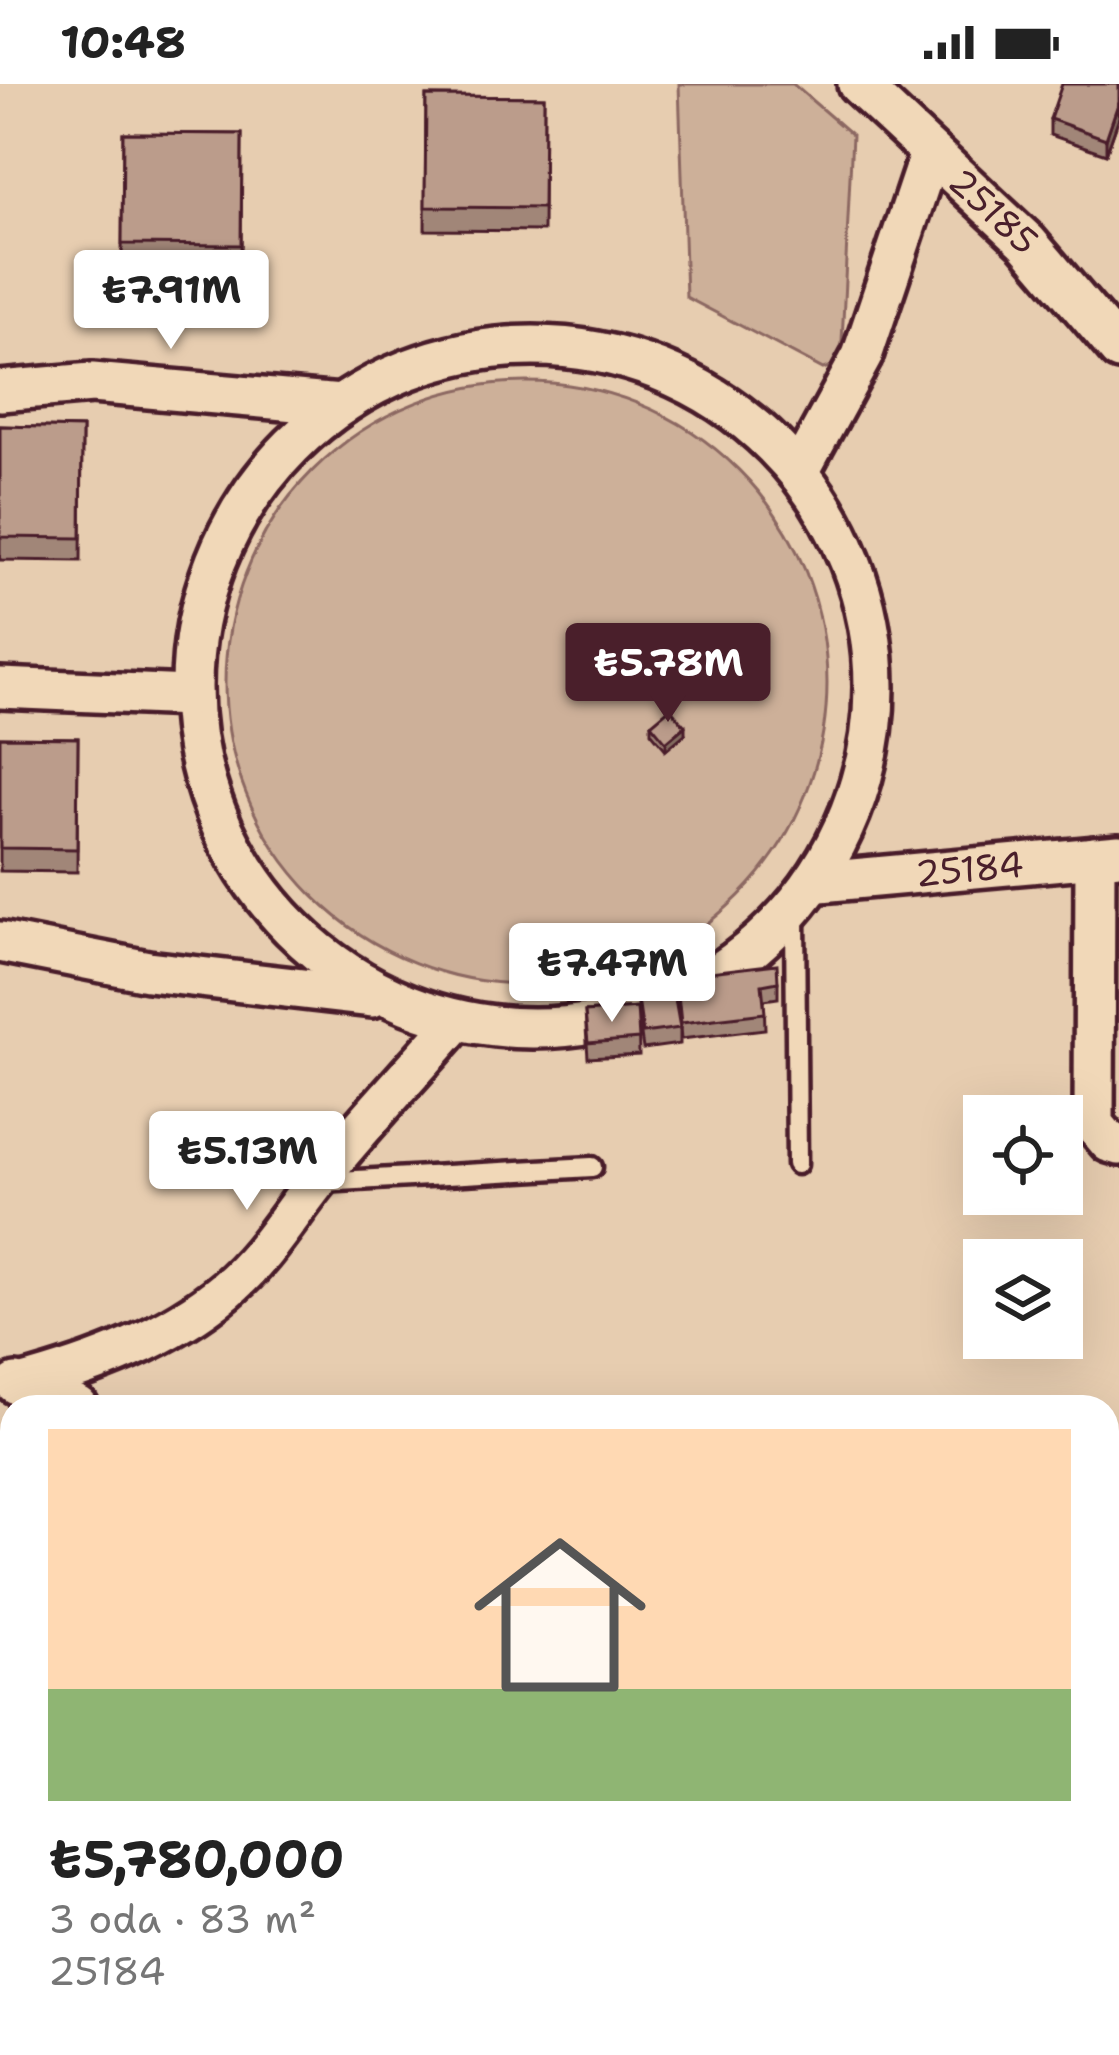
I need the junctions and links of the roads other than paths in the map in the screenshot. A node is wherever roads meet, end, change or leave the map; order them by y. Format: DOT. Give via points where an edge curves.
graph roads {
  1 [pos="858,84"];
  2 [pos="930,153"];
  3 [pos="1119,350"];
  4 [pos="0,391"];
  5 [pos="341,405"];
  6 [pos="800,470"];
  7 [pos="0,688"];
  8 [pos="189,696"];
  9 [pos="1107,856"];
  10 [pos="820,882"];
  11 [pos="795,914"];
  12 [pos="0,942"];
  13 [pos="383,999"];
  14 [pos="454,1024"];
  15 [pos="1119,1145"];
  16 [pos="797,1164"];
  17 [pos="592,1167"];
  18 [pos="316,1182"];
  19 [pos="10,1381"];
  20 [pos="47,1395"];
  1 -- 2 [label="street, 25185"];
  2 -- 3 [label="street, 25185" via="1027,242"];
  2 -- 6 [label="street" via="862,356"];
  4 -- 5 [label="street" via="92,383"];
  5 -- 6 [label="street" via="433,361 533,346 633,360 724,403"];
  5 -- 8 [label="street" via="277,461 228,531 198,611"];
  6 -- 10 [label="street" via="841,531 868,600 879,673 865,782"];
  7 -- 8 [label="street"];
  8 -- 13 [label="street" via="204,789 243,874 304,946"];
  9 -- 10 [label="street, 25184"];
  9 -- 15 [label="street" via="1094,1124"];
  10 -- 11 [label="street"];
  11 -- 14 [label="street" via="722,964 635,1000 542,1024"];
  11 -- 16 [label="lane"];
  12 -- 13 [label="street"];
  13 -- 14 [label="street"];
  14 -- 18 [label="street"];
  17 -- 18 [label="lane"];
  18 -- 19 [label="street" via="266,1251 204,1306 103,1360"];
  19 -- 20 [label="street"];
}
